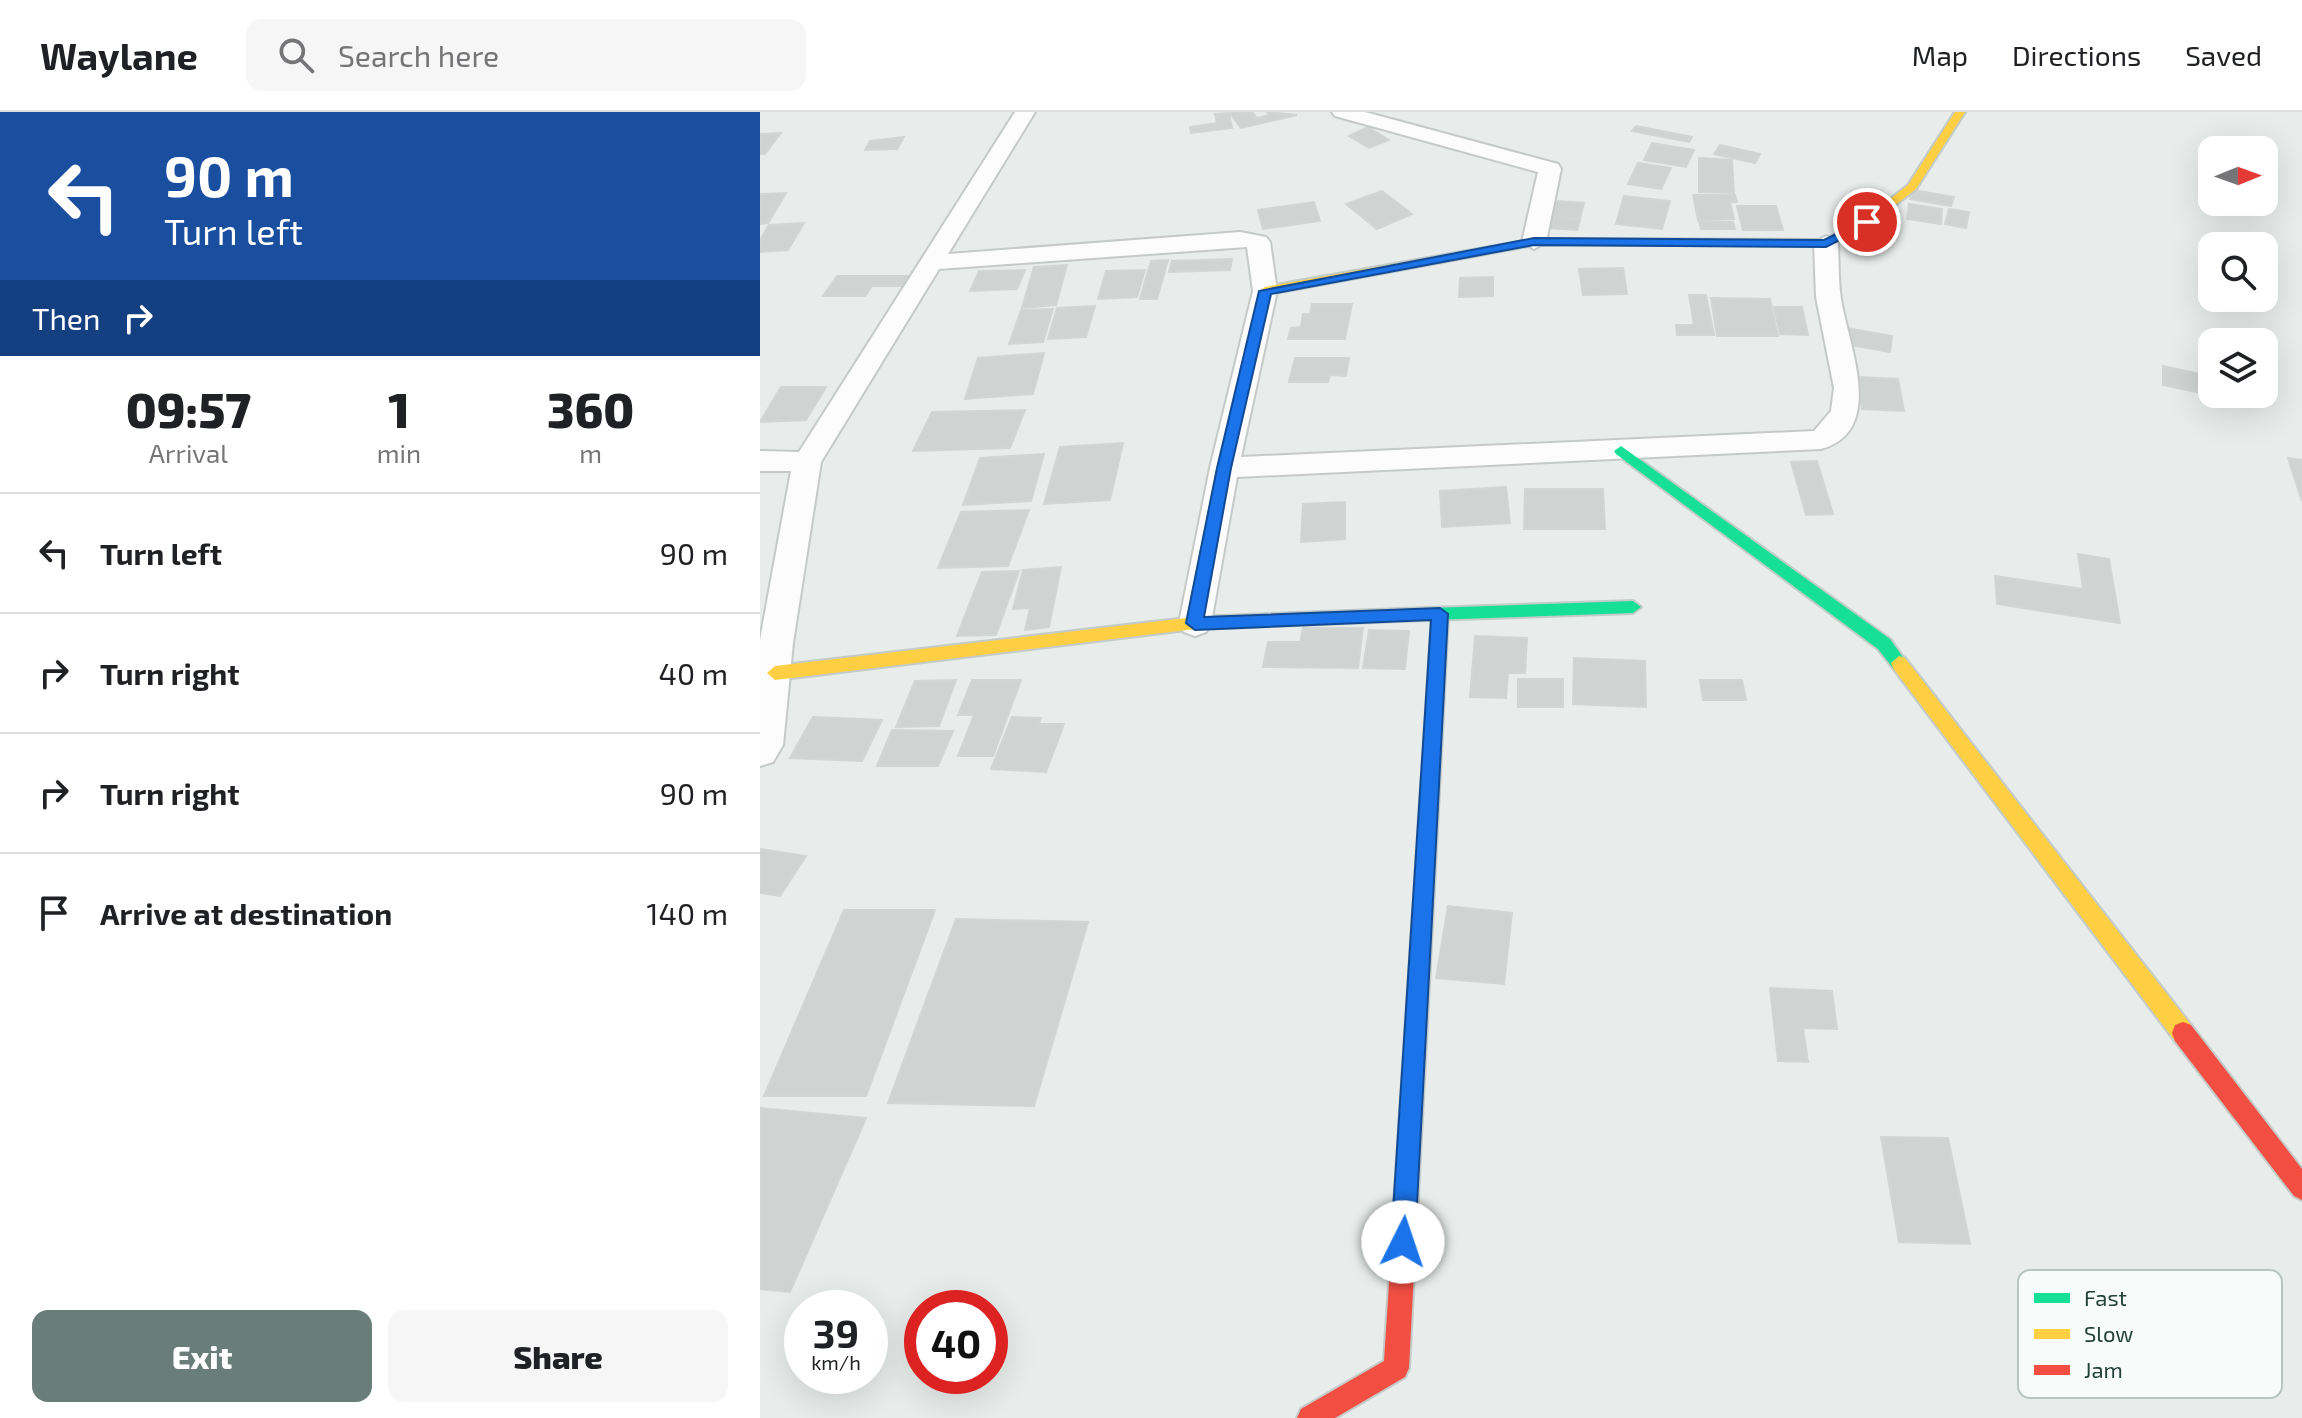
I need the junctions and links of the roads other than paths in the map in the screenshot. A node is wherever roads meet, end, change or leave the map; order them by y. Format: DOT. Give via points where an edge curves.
graph roads {
  1 [pos="1025,112"];
  2 [pos="1342,112"];
  3 [pos="1960,112"];
  4 [pos="1534,242"];
  5 [pos="1826,243"];
  6 [pos="933,262"];
  7 [pos="1265,291"];
  8 [pos="1621,451"];
  9 [pos="760,461"];
  10 [pos="807,462"];
  11 [pos="1224,468"];
  12 [pos="1633,607"];
  13 [pos="1440,614"];
  14 [pos="1195,623"];
  15 [pos="771,653"];
  16 [pos="760,751"];
  17 [pos="2302,1188"];
  18 [pos="1310,1418"];
  1 -- 6 [label="street"];
  2 -- 4 [label="street" via="1550,169"];
  3 -- 5 [label="street" via="1912,187 1867,222"];
  4 -- 5 [label="street"];
  4 -- 7 [label="street"];
  5 -- 8 [label="street" via="1828,297 1847,388 1845,411 1835,428 1821,440 1788,444"];
  6 -- 7 [label="street" via="1240,239 1258,242"];
  6 -- 10 [label="street"];
  7 -- 11 [label="street"];
  8 -- 11 [label="street"];
  8 -- 17 [label="street" via="1884,644"];
  9 -- 10 [label="street"];
  10 -- 15 [label="street"];
  11 -- 14 [label="street"];
  12 -- 13 [label="street"];
  13 -- 14 [label="street"];
  13 -- 18 [label="street" via="1396,1368"];
  14 -- 15 [label="street"];
  15 -- 16 [label="street" via="765,745"];
}
